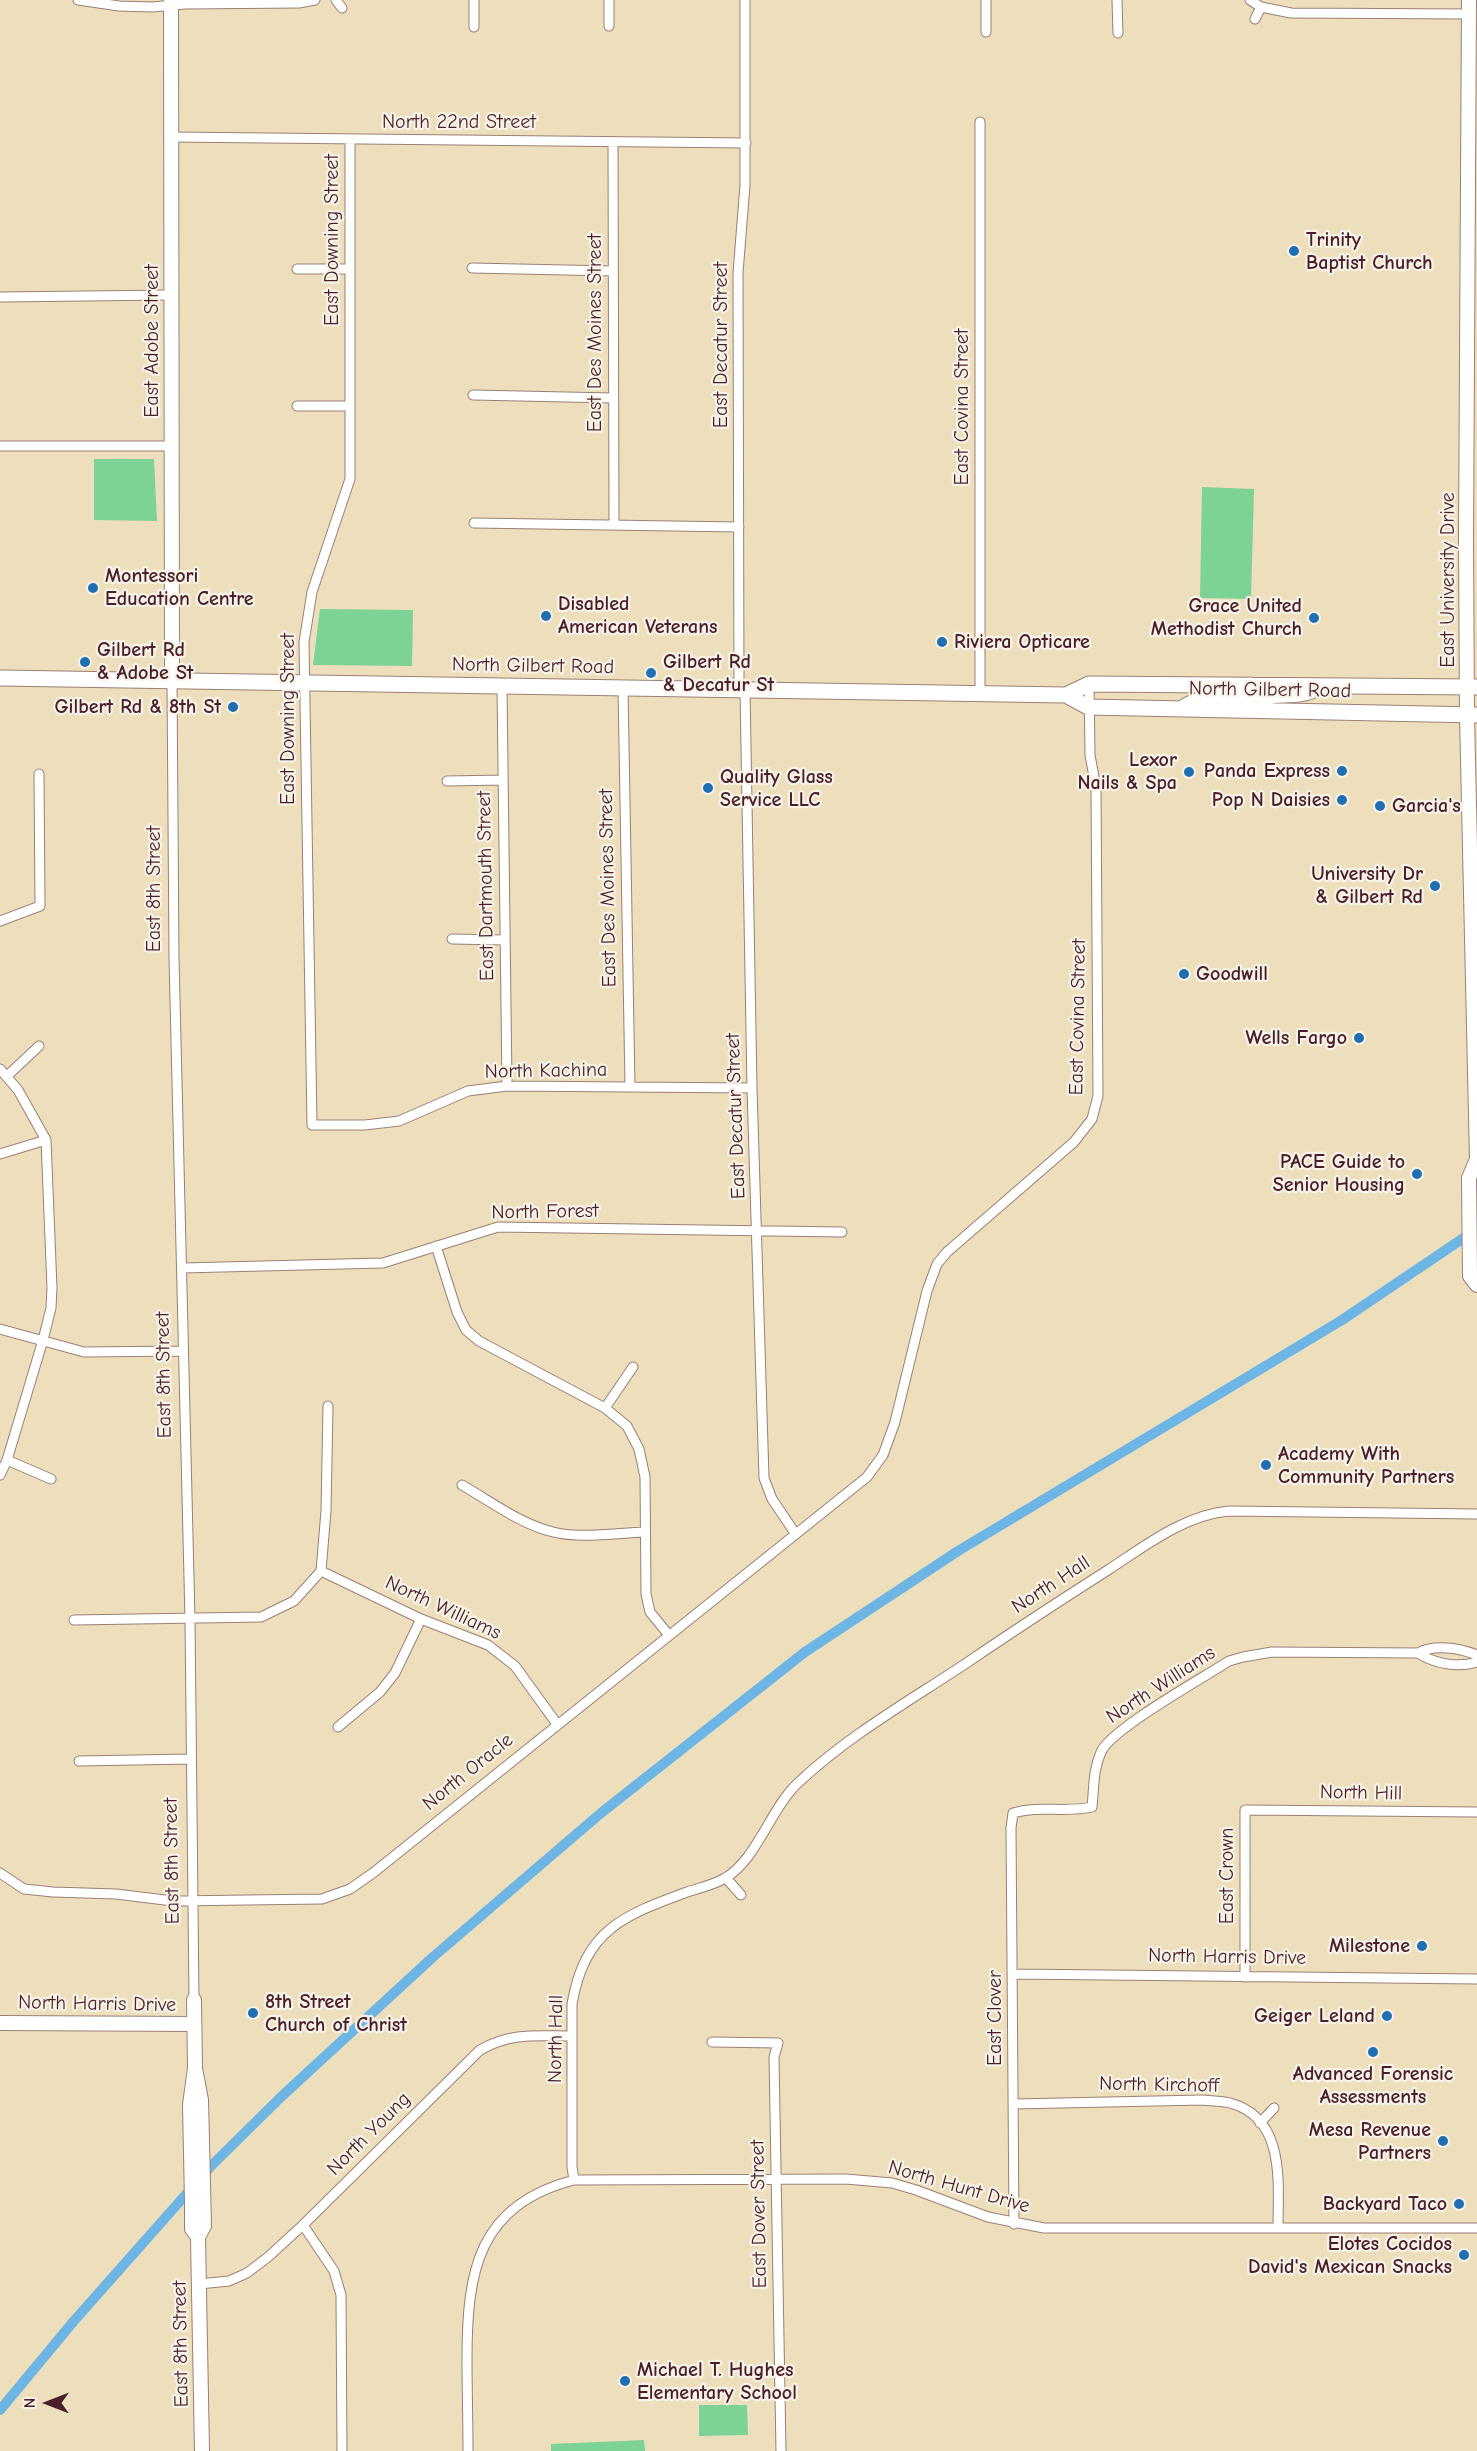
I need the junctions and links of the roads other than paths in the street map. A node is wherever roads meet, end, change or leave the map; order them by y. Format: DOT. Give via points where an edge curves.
graph roads {
  1 [pos="78,0"];
  2 [pos="315,0"];
  3 [pos="474,0"];
  4 [pos="609,0"];
  5 [pos="745,0"];
  6 [pos="986,0"];
  7 [pos="1117,0"];
  8 [pos="1250,0"];
  9 [pos="171,2"];
  10 [pos="1261,7"];
  11 [pos="1469,7"];
  12 [pos="1255,19"];
  13 [pos="609,26"];
  14 [pos="474,27"];
  15 [pos="986,32"];
  16 [pos="1118,33"];
  17 [pos="980,122"];
  18 [pos="171,137"];
  19 [pos="350,139"];
  20 [pos="613,142"];
  21 [pos="746,142"];
  22 [pos="472,268"];
  23 [pos="297,269"];
  24 [pos="350,269"];
  25 [pos="613,271"];
  26 [pos="171,295"];
  27 [pos="0,297"];
  28 [pos="473,395"];
  29 [pos="613,398"];
  30 [pos="297,406"];
  31 [pos="350,406"];
  32 [pos="0,446"];
  33 [pos="172,446"];
  34 [pos="474,522"];
  35 [pos="614,525"];
  36 [pos="739,526"];
  37 [pos="0,678"];
  38 [pos="172,681"];
  39 [pos="303,684"];
  40 [pos="1089,684"];
  41 [pos="1251,685"];
  42 [pos="1323,685"];
  43 [pos="502,687"];
  44 [pos="1473,687"];
  45 [pos="623,688"];
  46 [pos="742,690"];
  47 [pos="980,693"];
  48 [pos="1066,695"];
  49 [pos="1088,707"];
  50 [pos="1181,709"];
  51 [pos="1252,710"];
  52 [pos="1472,715"];
  53 [pos="39,774"];
  54 [pos="503,780"];
  55 [pos="447,781"];
  56 [pos="0,921"];
  57 [pos="452,939"];
  58 [pos="505,940"];
  59 [pos="39,1046"];
  60 [pos="4,1072"];
  61 [pos="507,1086"];
  62 [pos="630,1087"];
  63 [pos="752,1088"];
  64 [pos="312,1125"];
  65 [pos="46,1140"];
  66 [pos="0,1154"];
  67 [pos="1477,1160"];
  68 [pos="758,1232"];
  69 [pos="842,1232"];
  70 [pos="436,1246"];
  71 [pos="182,1268"];
  72 [pos="1477,1285"];
  73 [pos="0,1329"];
  74 [pos="43,1340"];
  75 [pos="182,1351"];
  76 [pos="633,1367"];
  77 [pos="328,1406"];
  78 [pos="605,1408"];
  79 [pos="883,1455"];
  80 [pos="7,1460"];
  81 [pos="0,1475"];
  82 [pos="51,1479"];
  83 [pos="462,1485"];
  84 [pos="1477,1515"];
  85 [pos="645,1532"];
  86 [pos="795,1533"];
  87 [pos="321,1571"];
  88 [pos="190,1619"];
  89 [pos="421,1619"];
  90 [pos="74,1620"];
  91 [pos="668,1634"];
  92 [pos="1418,1653"];
  93 [pos="1477,1655"];
  94 [pos="1477,1662"];
  95 [pos="557,1724"];
  96 [pos="338,1727"];
  97 [pos="190,1759"];
  98 [pos="79,1761"];
  99 [pos="1245,1810"];
  100 [pos="1477,1812"];
  101 [pos="1012,1813"];
  102 [pos="0,1873"];
  103 [pos="726,1878"];
  104 [pos="741,1895"];
  105 [pos="192,1901"];
  106 [pos="1013,1974"];
  107 [pos="1245,1977"];
  108 [pos="1477,1979"];
  109 [pos="194,2000"];
  110 [pos="0,2022"];
  111 [pos="194,2024"];
  112 [pos="572,2036"];
  113 [pos="712,2042"];
  114 [pos="195,2068"];
  115 [pos="1013,2104"];
  116 [pos="1274,2108"];
  117 [pos="1260,2123"];
  118 [pos="776,2179"];
  119 [pos="574,2180"];
  120 [pos="1014,2224"];
  121 [pos="303,2225"];
  122 [pos="1278,2228"];
  123 [pos="1477,2228"];
  124 [pos="198,2237"];
  125 [pos="199,2284"];
  126 [pos="202,2451"];
  127 [pos="342,2451"];
  128 [pos="468,2451"];
  129 [pos="781,2451"];
  1 -- 9 [label="street" via="119,6"];
  2 -- 9 [label="street"];
  3 -- 14 [label="street"];
  4 -- 13 [label="street"];
  5 -- 21 [label="street, East Decatur Street"];
  6 -- 15 [label="street"];
  7 -- 16 [label="street"];
  8 -- 10 [label="street"];
  9 -- 18 [label="street, East Adobe Street"];
  10 -- 11 [label="street" via="1291,13"];
  10 -- 12 [label="street"];
  11 -- 44 [label="street, East University Drive" via="1466,530"];
  17 -- 47 [label="street, East Covina Street"];
  18 -- 19 [label="street, North 22nd Street"];
  18 -- 26 [label="street, East Adobe Street"];
  19 -- 20 [label="street, North 22nd Street"];
  19 -- 24 [label="street, East Downing Street"];
  20 -- 21 [label="street, North 22nd Street"];
  20 -- 25 [label="street, East Des Moines Street"];
  21 -- 36 [label="street, East Decatur Street" via="738,273"];
  22 -- 25 [label="street"];
  23 -- 24 [label="street"];
  24 -- 31 [label="street, East Downing Street"];
  25 -- 29 [label="street, East Des Moines Street"];
  26 -- 27 [label="street"];
  26 -- 33 [label="street, East Adobe Street"];
  28 -- 29 [label="street"];
  29 -- 35 [label="street, East Des Moines Street"];
  30 -- 31 [label="street"];
  31 -- 39 [label="street, East Downing Street" via="350,479 309,604 304,630"];
  32 -- 33 [label="street"];
  33 -- 38 [label="street, East Adobe Street"];
  34 -- 35 [label="street"];
  35 -- 36 [label="street"];
  36 -- 46 [label="street, East Decatur Street"];
  37 -- 38 [label="main road, North Gilbert Road"];
  38 -- 39 [label="main road, North Gilbert Road"];
  38 -- 71 [label="street, East 8th Street"];
  39 -- 43 [label="main road, North Gilbert Road"];
  39 -- 64 [label="street, East Downing Street"];
  40 -- 41 [label="main road, North Gilbert Road"];
  40 -- 48 [label="main road, North Gilbert Road"];
  40 -- 49 [label="street, East Covina Street"];
  41 -- 42 [label="main road, North Gilbert Road"];
  41 -- 50 [label="main road" via="1245,696 1203,698"];
  42 -- 44 [label="main road, North Gilbert Road"];
  42 -- 51 [label="main road" via="1307,694 1261,698"];
  43 -- 45 [label="main road, North Gilbert Road"];
  43 -- 54 [label="street, East Dartmouth Street"];
  44 -- 52 [label="street, East University Drive"];
  45 -- 46 [label="main road, North Gilbert Road"];
  45 -- 62 [label="street, East Des Moines Street"];
  46 -- 47 [label="main road, North Gilbert Road"];
  46 -- 63 [label="street, East Decatur Street"];
  47 -- 48 [label="main road, North Gilbert Road"];
  48 -- 49 [label="main road, North Gilbert Road"];
  49 -- 50 [label="main road, North Gilbert Road"];
  49 -- 79 [label="street, East Covina Street" via="1096,788 1098,1096 1092,1119 1074,1142 937,1264"];
  50 -- 51 [label="main road, North Gilbert Road"];
  51 -- 52 [label="main road, North Gilbert Road"];
  52 -- 67 [label="street, East University Drive"];
  53 -- 56 [label="street" via="40,906"];
  54 -- 55 [label="street"];
  54 -- 58 [label="street, East Dartmouth Street"];
  57 -- 58 [label="street"];
  58 -- 61 [label="street, East Dartmouth Street"];
  59 -- 60 [label="street"];
  60 -- 65 [label="street"];
  61 -- 62 [label="street, North Kachina"];
  61 -- 64 [label="street, North Kachina" via="468,1091 399,1121"];
  62 -- 63 [label="street, North Kachina"];
  63 -- 68 [label="street, East Decatur Street"];
  65 -- 66 [label="street"];
  65 -- 74 [label="street" via="52,1288"];
  67 -- 72 [label="street, East University Drive" via="1469,1178 1470,1276"];
  68 -- 69 [label="street, North Forest"];
  68 -- 70 [label="street, North Forest" via="498,1227"];
  68 -- 86 [label="street, East Decatur Street" via="764,1478 772,1499"];
  70 -- 71 [label="street, North Forest" via="383,1263"];
  70 -- 78 [label="street" via="466,1330 479,1341"];
  71 -- 75 [label="street, East 8th Street"];
  73 -- 74 [label="street"];
  74 -- 75 [label="street" via="84,1352"];
  74 -- 80 [label="street"];
  75 -- 88 [label="street, East 8th Street"];
  76 -- 78 [label="street"];
  77 -- 87 [label="street"];
  78 -- 85 [label="street" via="627,1426 639,1449 645,1477"];
  79 -- 86 [label="street, North Oracle" via="867,1477"];
  80 -- 81 [label="street"];
  80 -- 82 [label="street"];
  83 -- 85 [label="street" via="530,1524 554,1532"];
  84 -- 103 [label="street, North Hall" via="1229,1511 1216,1512 1170,1530 845,1744 797,1783 755,1845"];
  85 -- 91 [label="street" via="650,1612"];
  86 -- 91 [label="street, North Oracle"];
  87 -- 88 [label="street" via="294,1601 261,1617"];
  87 -- 89 [label="street, North Williams"];
  88 -- 90 [label="street"];
  88 -- 97 [label="street, East 8th Street"];
  89 -- 95 [label="street, North Williams" via="488,1645 515,1666"];
  89 -- 96 [label="street" via="395,1673 380,1692"];
  91 -- 95 [label="street, North Oracle"];
  92 -- 93 [label="street, North Williams" via="1427,1648 1465,1650"];
  92 -- 94 [label="street, North Williams" via="1427,1659 1464,1666"];
  92 -- 101 [label="street, North Williams" via="1272,1652 1229,1661 1120,1731 1102,1749 1094,1772 1092,1807 1025,1809"];
  95 -- 105 [label="street, North Oracle" via="350,1889 322,1899"];
  97 -- 98 [label="street"];
  97 -- 105 [label="street, East 8th Street"];
  99 -- 100 [label="street, North Hill"];
  99 -- 107 [label="street, East Crown"];
  101 -- 106 [label="street, East Clover"];
  102 -- 105 [label="street, North Oracle" via="24,1889"];
  103 -- 104 [label="street"];
  103 -- 112 [label="street, North Hall" via="653,1905 618,1922 601,1936 586,1955 576,1981"];
  105 -- 109 [label="street, East 8th Street"];
  106 -- 107 [label="street, North Harris Drive"];
  106 -- 115 [label="street, East Clover"];
  107 -- 108 [label="street, North Harris Drive"];
  109 -- 111 [label="street, East 8th Street"];
  110 -- 111 [label="street, North Harris Drive"];
  111 -- 114 [label="street, East 8th Street"];
  112 -- 119 [label="street, North Hall"];
  112 -- 121 [label="street, North Young" via="518,2036 496,2040 480,2050"];
  113 -- 118 [label="street, East Dover Street" via="778,2043 774,2057"];
  114 -- 124 [label="street, East 8th Street" via="201,2100 204,2226"];
  114 -- 124 [label="street, East 8th Street" via="190,2105 192,2229"];
  115 -- 117 [label="street, North Kirchoff" via="1202,2100 1231,2104 1251,2113"];
  115 -- 120 [label="street, East Clover"];
  116 -- 117 [label="street"];
  117 -- 122 [label="street, North Kirchoff" via="1267,2130 1275,2152"];
  118 -- 119 [label="street, North Hunt Drive"];
  118 -- 120 [label="street, North Hunt Drive" via="892,2183"];
  118 -- 129 [label="street, East Dover Street"];
  119 -- 128 [label="street" via="524,2201 494,2230 482,2251 467,2312"];
  120 -- 122 [label="street, North Hunt Drive" via="1067,2229"];
  121 -- 125 [label="street, North Young" via="247,2273 229,2281"];
  121 -- 127 [label="street" via="334,2271 341,2295"];
  122 -- 123 [label="street, North Hunt Drive"];
  124 -- 125 [label="street, East 8th Street"];
  125 -- 126 [label="street, East 8th Street"];
}
